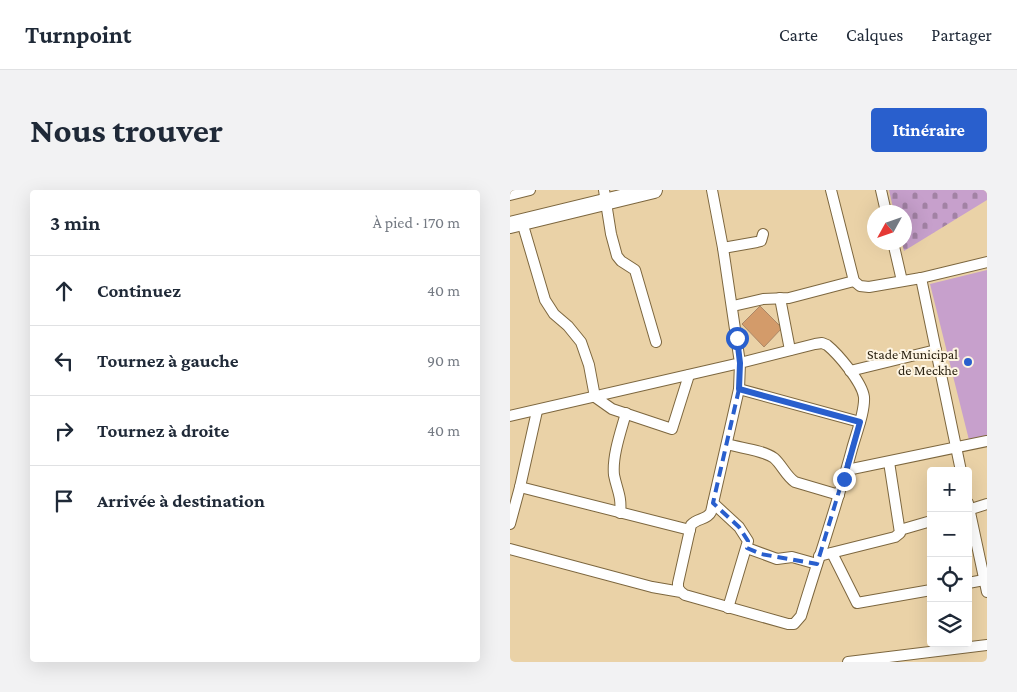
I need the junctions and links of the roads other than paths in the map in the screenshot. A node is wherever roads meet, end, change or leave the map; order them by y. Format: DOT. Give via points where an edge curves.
graph roads {
  1 [pos="530,190"];
  2 [pos="654,190"];
  3 [pos="712,190"];
  4 [pos="831,190"];
  5 [pos="881,190"];
  6 [pos="510,195"];
  7 [pos="605,196"];
  8 [pos="884,205"];
  9 [pos="516,224"];
  10 [pos="763,234"];
  11 [pos="723,248"];
  12 [pos="895,250"];
  13 [pos="987,262"];
  14 [pos="921,278"];
  15 [pos="854,281"];
  16 [pos="902,281"];
  17 [pos="780,298"];
  18 [pos="733,306"];
  19 [pos="656,342"];
  20 [pos="790,350"];
  21 [pos="936,350"];
  22 [pos="740,363"];
  23 [pos="850,371"];
  24 [pos="689,375"];
  25 [pos="739,389"];
  26 [pos="595,397"];
  27 [pos="537,411"];
  28 [pos="626,414"];
  29 [pos="510,416"];
  30 [pos="860,422"];
  31 [pos="987,441"];
  32 [pos="726,444"];
  33 [pos="956,448"];
  34 [pos="889,462"];
  35 [pos="960,467"];
  36 [pos="846,470"];
  37 [pos="520,487"];
  38 [pos="839,495"];
  39 [pos="713,503"];
  40 [pos="987,504"];
  41 [pos="972,507"];
  42 [pos="970,512"];
  43 [pos="620,513"];
  44 [pos="927,522"];
  45 [pos="510,524"];
  46 [pos="690,530"];
  47 [pos="900,530"];
  48 [pos="747,548"];
  49 [pos="510,549"];
  50 [pos="832,552"];
  51 [pos="818,560"];
  52 [pos="984,580"];
  53 [pos="972,582"];
  54 [pos="927,591"];
  55 [pos="681,592"];
  56 [pos="987,592"];
  57 [pos="728,608"];
  58 [pos="987,646"];
  59 [pos="848,662"];
  1 -- 6 [label="street"];
  2 -- 7 [label="highway"];
  3 -- 11 [label="street"];
  4 -- 15 [label="street"];
  5 -- 8 [label="street"];
  7 -- 9 [label="highway"];
  7 -- 19 [label="street" via="617,256 635,270"];
  9 -- 26 [label="street" via="545,300 581,342"];
  10 -- 11 [label="street" via="760,241"];
  11 -- 18 [label="street"];
  12 -- 16 [label="street"];
  13 -- 14 [label="street"];
  14 -- 16 [label="street"];
  14 -- 21 [label="street"];
  15 -- 16 [label="street" via="864,287"];
  15 -- 17 [label="street"];
  17 -- 18 [label="street"];
  17 -- 20 [label="street"];
  18 -- 22 [label="street"];
  20 -- 22 [label="street"];
  20 -- 23 [label="street" via="827,344"];
  21 -- 23 [label="street"];
  21 -- 33 [label="street"];
  22 -- 24 [label="street"];
  22 -- 25 [label="street"];
  23 -- 30 [label="street" via="863,394"];
  24 -- 26 [label="street"];
  24 -- 28 [label="street" via="672,429"];
  25 -- 30 [label="street"];
  25 -- 32 [label="street"];
  26 -- 27 [label="street"];
  26 -- 28 [label="street"];
  27 -- 29 [label="street"];
  27 -- 37 [label="street"];
  28 -- 43 [label="street" via="614,474 622,501"];
  30 -- 36 [label="street"];
  31 -- 33 [label="street"];
  32 -- 38 [label="street" via="767,454 796,482"];
  32 -- 39 [label="street"];
  33 -- 34 [label="street"];
  33 -- 35 [label="street"];
  34 -- 36 [label="street"];
  34 -- 47 [label="street"];
  36 -- 38 [label="street"];
  37 -- 43 [label="street"];
  37 -- 45 [label="street"];
  38 -- 51 [label="street"];
  39 -- 46 [label="street" via="709,515 693,522"];
  39 -- 48 [label="street" via="739,527 748,541"];
  40 -- 41 [label="street"];
  42 -- 52 [label="street"];
  43 -- 46 [label="street"];
  44 -- 47 [label="street"];
  46 -- 55 [label="street" via="678,583"];
  47 -- 50 [label="street" via="895,537"];
  48 -- 51 [label="street" via="777,559"];
  48 -- 57 [label="street"];
  49 -- 55 [label="street"];
  50 -- 51 [label="street"];
  50 -- 54 [label="street" via="857,603"];
  51 -- 57 [label="street" via="801,616 794,624"];
  52 -- 53 [label="street"];
  52 -- 56 [label="street"];
  55 -- 57 [label="street"];
  58 -- 59 [label="street"];
}
